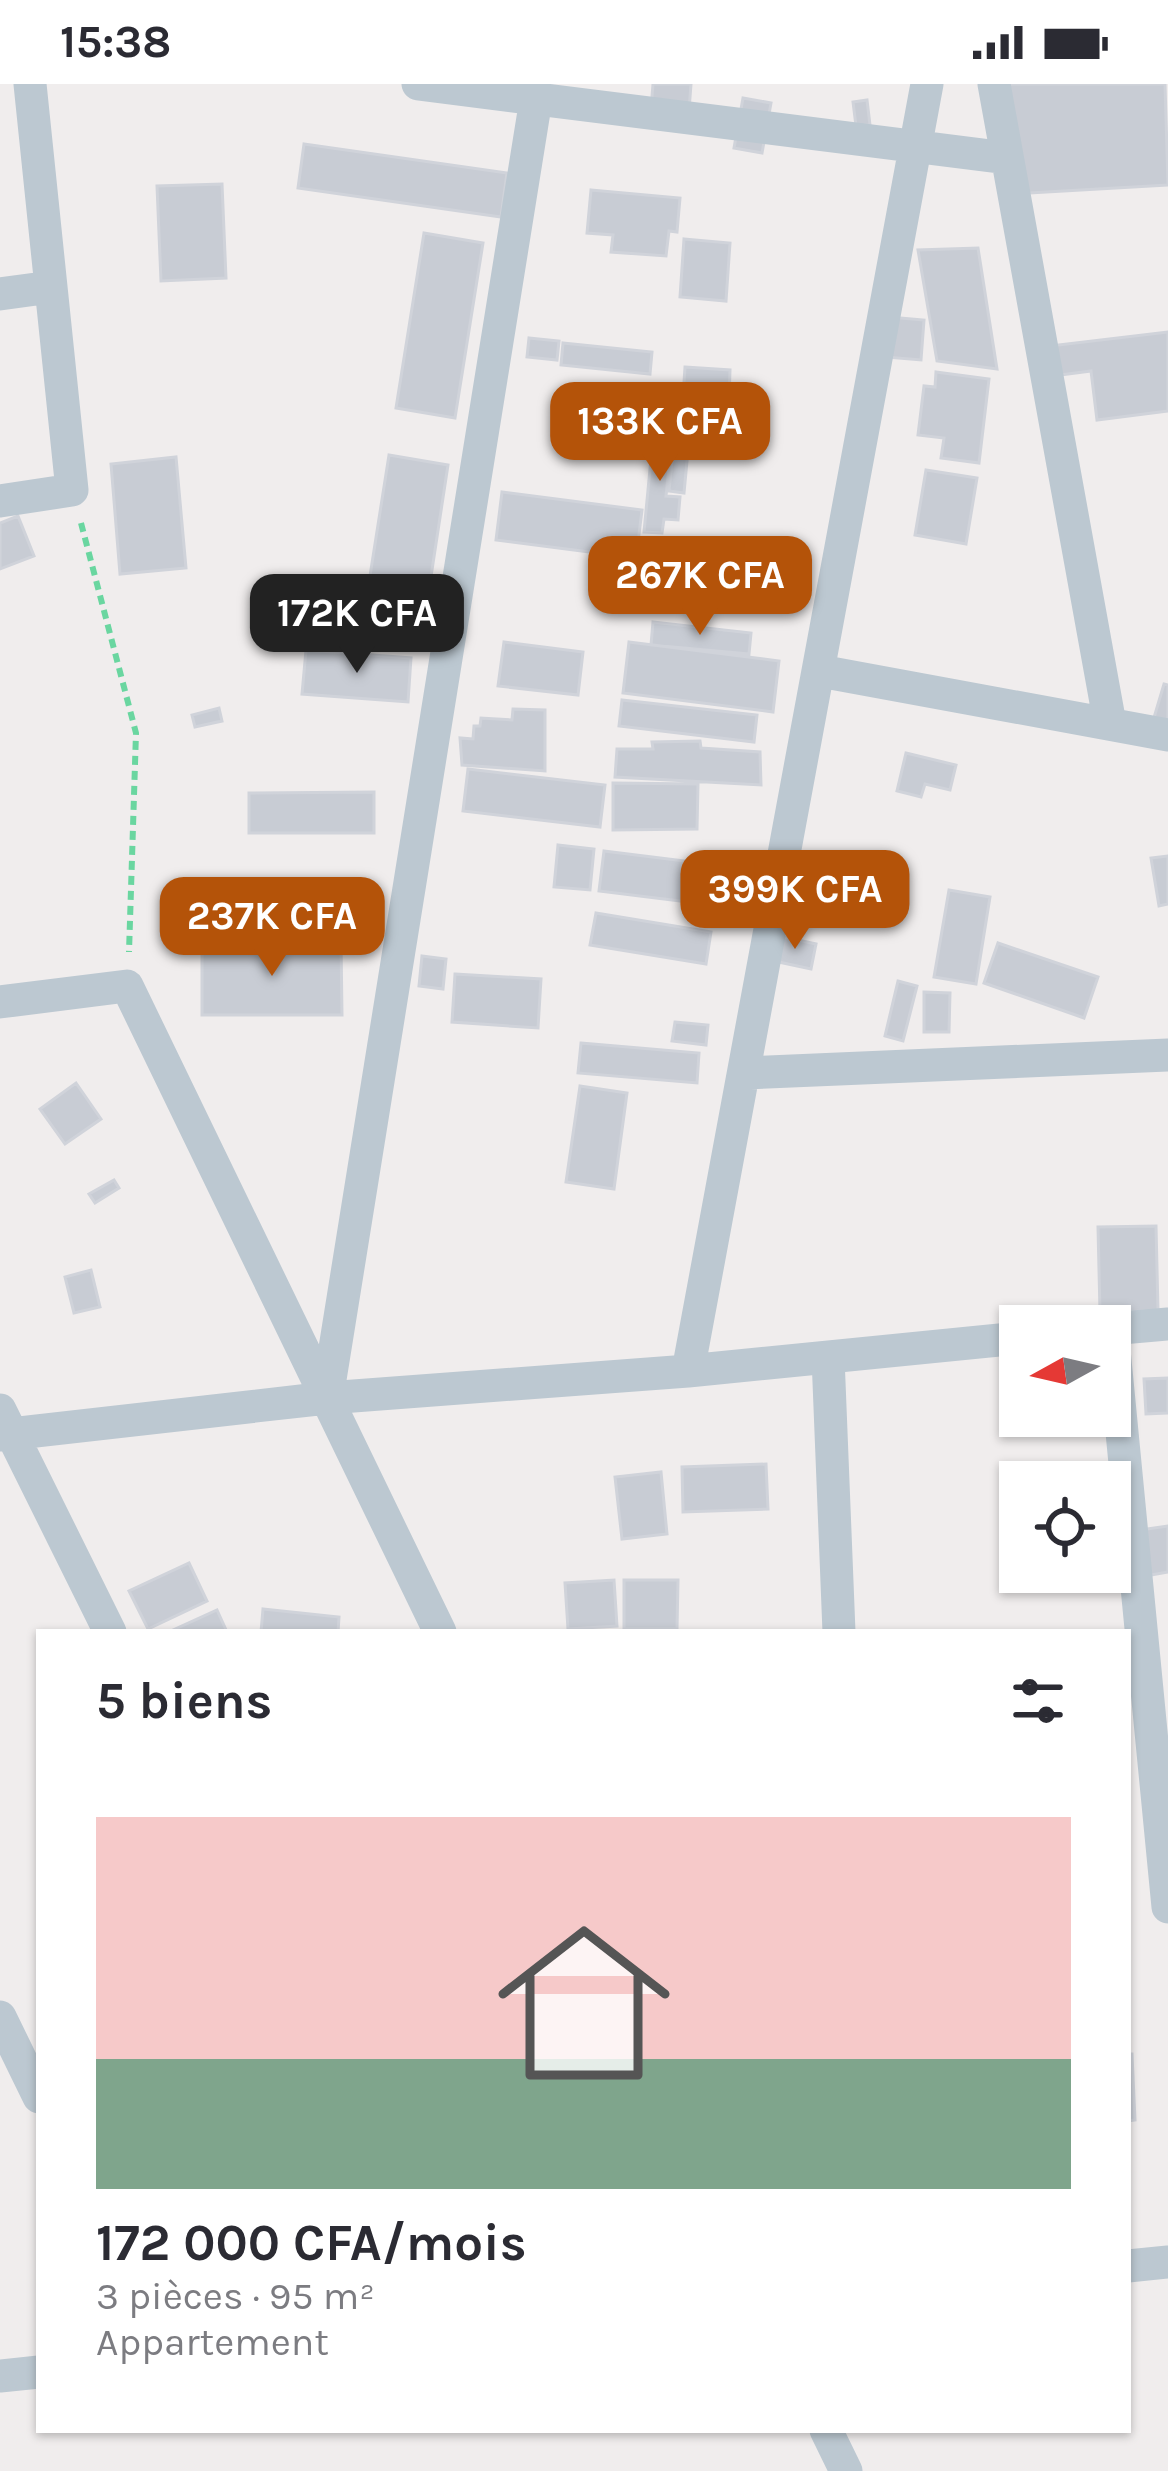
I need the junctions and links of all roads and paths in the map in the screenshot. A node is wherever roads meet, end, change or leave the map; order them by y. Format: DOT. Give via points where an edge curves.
graph roads {
  1 [pos="30,84"];
  2 [pos="418,84"];
  3 [pos="926,84"];
  4 [pos="994,84"];
  5 [pos="536,99"];
  6 [pos="914,146"];
  7 [pos="1007,158"];
  8 [pos="51,287"];
  9 [pos="0,294"];
  10 [pos="72,490"];
  11 [pos="0,500"];
  12 [pos="820,670"];
  13 [pos="1110,724"];
  14 [pos="1168,735"];
  15 [pos="128,986"];
  16 [pos="0,1003"];
  17 [pos="1168,1055"];
  18 [pos="744,1073"];
  19 [pos="1168,1324"];
  20 [pos="1131,1327"];
  21 [pos="999,1340"];
  22 [pos="828,1357"];
  23 [pos="688,1371"];
  24 [pos="327,1398"];
  25 [pos="4,1427"];
  26 [pos="1122,1437"];
  27 [pos="108,1629"];
  28 [pos="439,1629"];
  29 [pos="839,1629"];
  30 [pos="1168,1907"];
  31 [pos="0,2017"];
  32 [pos="36,2091"];
  33 [pos="1168,2262"];
  34 [pos="1131,2266"];
  35 [pos="36,2372"];
  36 [pos="0,2376"];
  37 [pos="827,2433"];
  38 [pos="846,2471"];
  1 -- 8 [label="street"];
  2 -- 5 [label="street"];
  3 -- 6 [label="street"];
  4 -- 7 [label="street"];
  5 -- 6 [label="street"];
  5 -- 24 [label="street"];
  6 -- 7 [label="street"];
  6 -- 12 [label="street"];
  7 -- 13 [label="street"];
  8 -- 9 [label="street"];
  8 -- 10 [label="street"];
  10 -- 11 [label="street"];
  10 -- 15 [label="path" via="136,733"];
  12 -- 13 [label="street"];
  12 -- 18 [label="street"];
  13 -- 14 [label="street"];
  15 -- 16 [label="street"];
  15 -- 24 [label="street"];
  17 -- 18 [label="street"];
  18 -- 23 [label="street"];
  19 -- 20 [label="street"];
  21 -- 22 [label="street"];
  22 -- 23 [label="street"];
  22 -- 29 [label="street"];
  23 -- 24 [label="street"];
  24 -- 25 [label="street"];
  24 -- 28 [label="street"];
  25 -- 27 [label="street"];
  26 -- 30 [label="street"];
  31 -- 32 [label="street"];
  33 -- 34 [label="street"];
  35 -- 36 [label="street"];
  37 -- 38 [label="street"];
}
